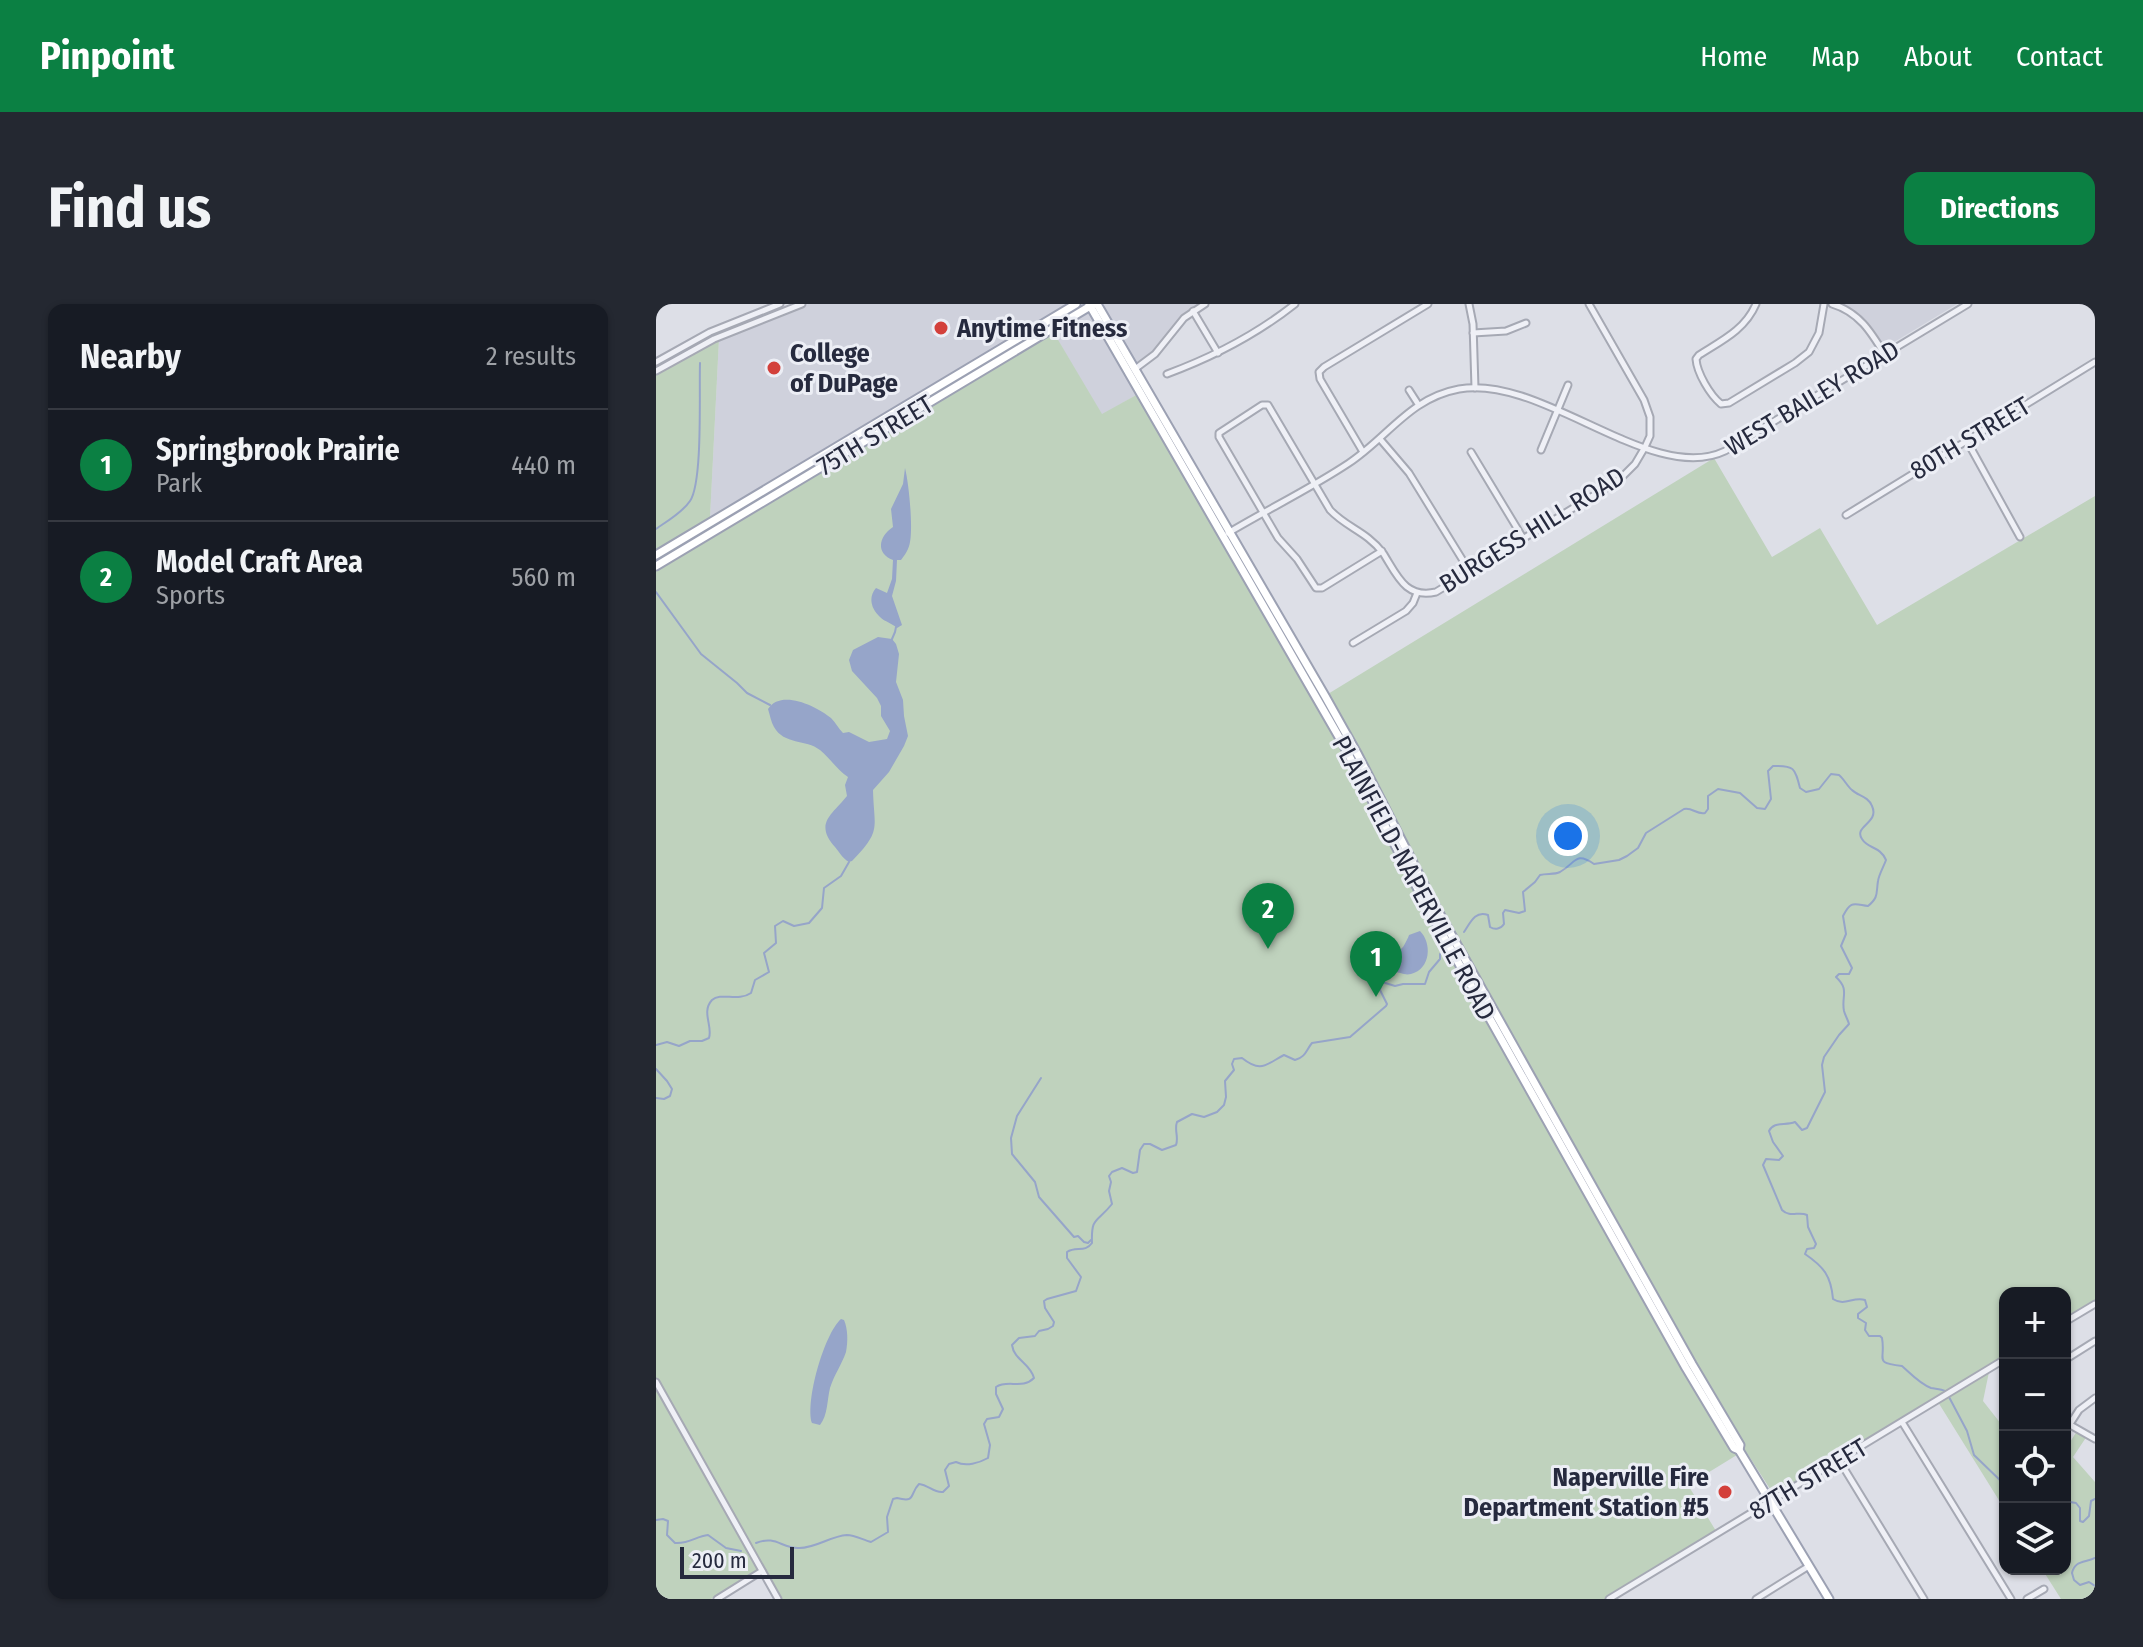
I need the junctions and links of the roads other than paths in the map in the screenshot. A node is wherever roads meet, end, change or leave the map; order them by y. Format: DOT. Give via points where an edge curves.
graph roads {
  1 [pos="780,304"];
  2 [pos="802,304"];
  3 [pos="1076,304"];
  4 [pos="1205,304"];
  5 [pos="1295,304"];
  6 [pos="1428,304"];
  7 [pos="1469,304"];
  8 [pos="1589,304"];
  9 [pos="1756,304"];
  10 [pos="1824,304"];
  11 [pos="1832,304"];
  12 [pos="1968,304"];
  13 [pos="1093,305"];
  14 [pos="1193,311"];
  15 [pos="1526,323"];
  16 [pos="1473,333"];
  17 [pos="1218,353"];
  18 [pos="1885,355"];
  19 [pos="656,362"];
  20 [pos="2095,362"];
  21 [pos="1135,369"];
  22 [pos="656,371"];
  23 [pos="1167,374"];
  24 [pos="1568,385"];
  25 [pos="1475,388"];
  26 [pos="1409,390"];
  27 [pos="1418,404"];
  28 [pos="1557,411"];
  29 [pos="1380,439"];
  30 [pos="1967,441"];
  31 [pos="1645,447"];
  32 [pos="1541,450"];
  33 [pos="1363,452"];
  34 [pos="1471,452"];
  35 [pos="1314,484"];
  36 [pos="1264,513"];
  37 [pos="1846,515"];
  38 [pos="1226,534"];
  39 [pos="2020,537"];
  40 [pos="1523,538"];
  41 [pos="1382,551"];
  42 [pos="656,555"];
  43 [pos="656,566"];
  44 [pos="1470,572"];
  45 [pos="1417,593"];
  46 [pos="1353,643"];
  47 [pos="2095,1304"];
  48 [pos="2071,1318"];
  49 [pos="2095,1341"];
  50 [pos="2067,1359"];
  51 [pos="1999,1363"];
  52 [pos="656,1382"];
  53 [pos="2095,1398"];
  54 [pos="2071,1419"];
  55 [pos="1902,1422"];
  56 [pos="2071,1425"];
  57 [pos="2095,1439"];
  58 [pos="1839,1460"];
  59 [pos="1771,1502"];
  60 [pos="1809,1566"];
  61 [pos="762,1571"];
  62 [pos="2044,1589"];
  63 [pos="717,1599"];
  64 [pos="778,1599"];
  65 [pos="1609,1599"];
  66 [pos="1756,1599"];
  67 [pos="1829,1599"];
  68 [pos="1924,1599"];
  69 [pos="2011,1599"];
  70 [pos="2027,1599"];
  1 -- 19 [label="street" via="723,326"];
  2 -- 22 [label="street" via="714,339"];
  3 -- 42 [label="main road, 75TH STREET"];
  4 -- 14 [label="street"];
  5 -- 17 [label="street"];
  6 -- 33 [label="street" via="1319,372"];
  7 -- 16 [label="street"];
  8 -- 31 [label="street" via="1646,403 1651,423"];
  9 -- 10 [label="street" via="1740,328 1696,359 1720,404 1804,357 1817,339"];
  11 -- 18 [label="street" via="1860,319"];
  12 -- 18 [label="street, WEST BAILEY ROAD"];
  13 -- 21 [label="main road, PLAINFIELD-NAPERVILLE ROAD"];
  13 -- 38 [label="main road, PLAINFIELD-NAPERVILLE ROAD"];
  13 -- 43 [label="main road, 75TH STREET"];
  14 -- 17 [label="street"];
  14 -- 21 [label="street"];
  15 -- 16 [label="street" via="1506,331"];
  16 -- 25 [label="street"];
  17 -- 23 [label="street"];
  18 -- 31 [label="street, WEST BAILEY ROAD" via="1721,454 1686,457"];
  20 -- 30 [label="street, 80TH STREET"];
  21 -- 38 [label="main road, PLAINFIELD-NAPERVILLE ROAD"];
  24 -- 28 [label="street"];
  25 -- 27 [label="street, WEST BAILEY ROAD"];
  25 -- 28 [label="street, WEST BAILEY ROAD" via="1508,391"];
  26 -- 27 [label="street"];
  27 -- 29 [label="street, WEST BAILEY ROAD"];
  28 -- 31 [label="street, WEST BAILEY ROAD"];
  28 -- 32 [label="street"];
  29 -- 33 [label="street, WEST BAILEY ROAD"];
  29 -- 44 [label="street" via="1409,473"];
  30 -- 37 [label="street, 80TH STREET"];
  30 -- 39 [label="street"];
  31 -- 40 [label="street, BURGESS HILL ROAD" via="1619,480"];
  33 -- 35 [label="street, WEST BAILEY ROAD"];
  34 -- 40 [label="street"];
  35 -- 36 [label="street, WEST BAILEY ROAD"];
  35 -- 36 [label="street, BURGESS HILL ROAD" via="1269,406 1262,405 1219,435"];
  35 -- 41 [label="street, BURGESS HILL ROAD" via="1333,514"];
  36 -- 38 [label="street, WEST BAILEY ROAD"];
  36 -- 41 [label="street" via="1317,589"];
  38 -- 59 [label="main road, PLAINFIELD-NAPERVILLE ROAD" via="1350,740 1433,902"];
  40 -- 44 [label="street, BURGESS HILL ROAD"];
  41 -- 45 [label="street, BURGESS HILL ROAD" via="1400,581"];
  44 -- 45 [label="street, BURGESS HILL ROAD" via="1436,592"];
  45 -- 46 [label="street" via="1406,611"];
  47 -- 48 [label="street"];
  49 -- 50 [label="street"];
  51 -- 55 [label="street, 87TH STREET"];
  52 -- 61 [label="street"];
  53 -- 54 [label="street"];
  55 -- 58 [label="street, 87TH STREET"];
  55 -- 69 [label="street"];
  56 -- 57 [label="street"];
  58 -- 59 [label="street, 87TH STREET"];
  58 -- 68 [label="street"];
  59 -- 60 [label="main road, PLAINFIELD-NAPERVILLE ROAD"];
  59 -- 65 [label="street, 87TH STREET"];
  60 -- 66 [label="street"];
  60 -- 67 [label="main road, PLAINFIELD-NAPERVILLE ROAD"];
  61 -- 63 [label="street"];
  61 -- 64 [label="street"];
  62 -- 70 [label="street"];
}
